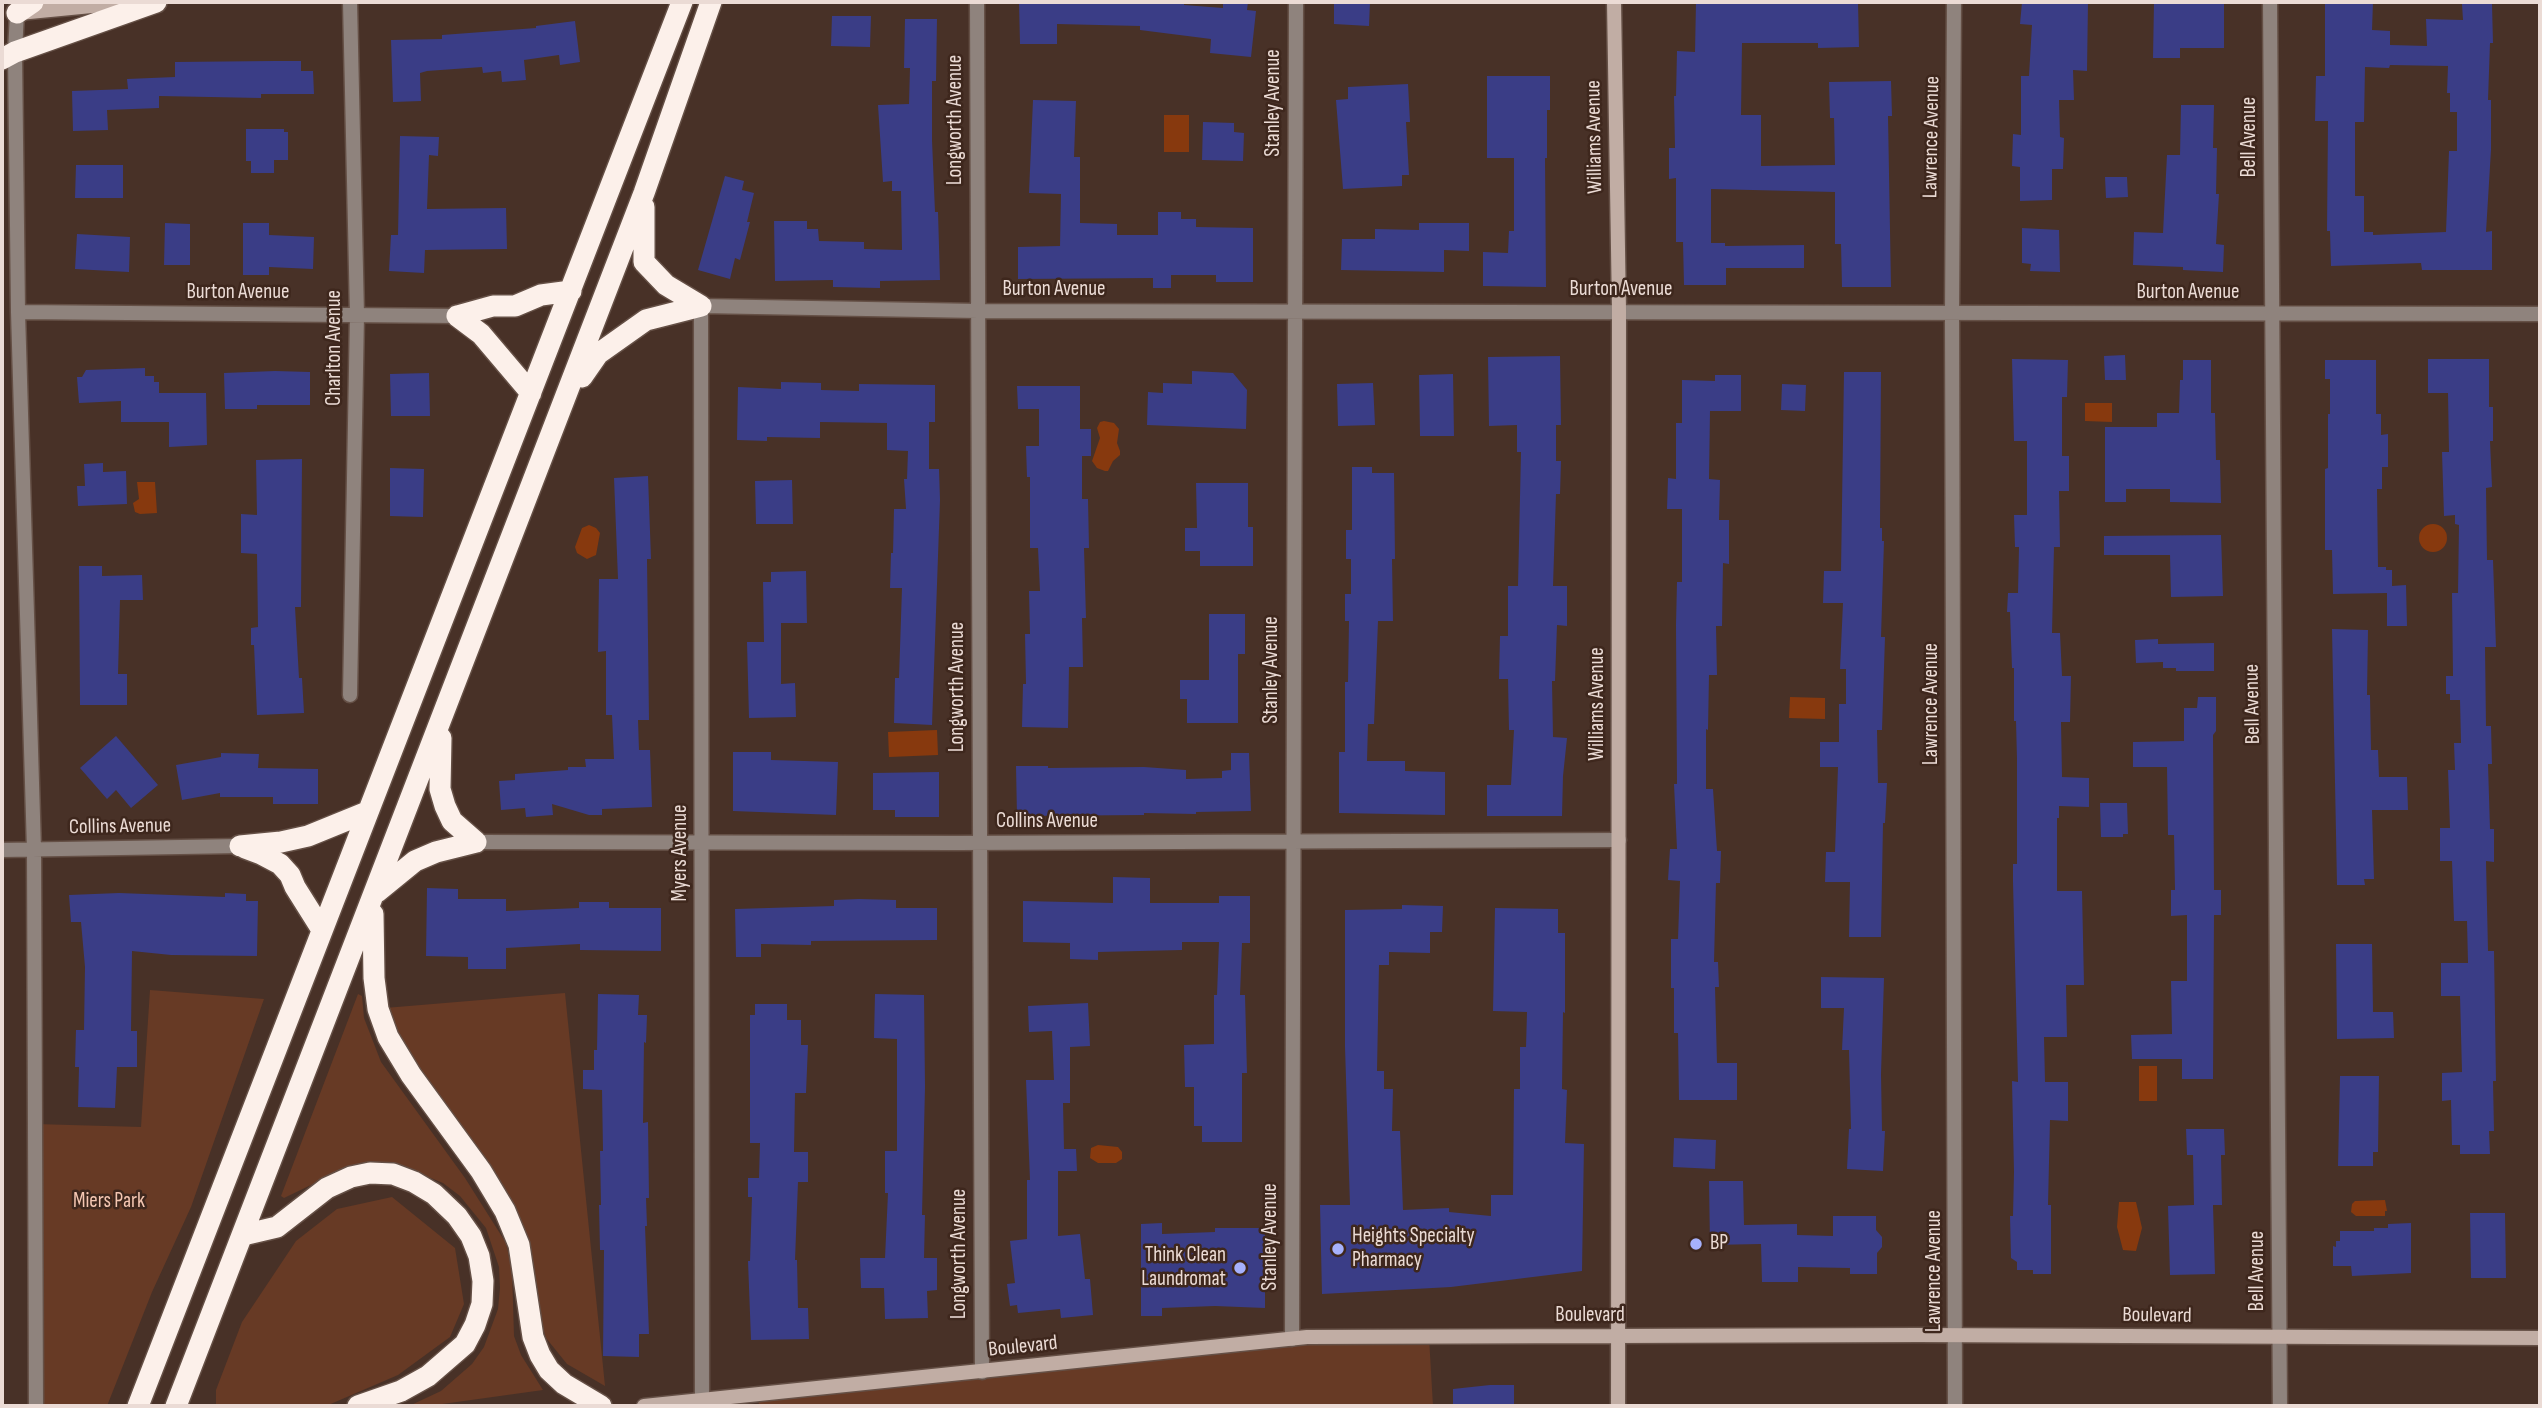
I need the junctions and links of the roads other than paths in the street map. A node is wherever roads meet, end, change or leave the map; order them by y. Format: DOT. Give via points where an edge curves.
graph roads {
  1 [pos="133,2"];
  2 [pos="156,2"];
  3 [pos="350,2"];
  4 [pos="977,2"];
  5 [pos="1296,2"];
  6 [pos="1614,2"];
  7 [pos="1954,2"];
  8 [pos="2270,2"];
  9 [pos="682,3"];
  10 [pos="711,3"];
  11 [pos="25,8"];
  12 [pos="8,56"];
  13 [pos="645,193"];
  14 [pos="571,291"];
  15 [pos="701,306"];
  16 [pos="1619,310"];
  17 [pos="978,311"];
  18 [pos="1294,311"];
  19 [pos="18,312"];
  20 [pos="1951,314"];
  21 [pos="2271,314"];
  22 [pos="2540,314"];
  23 [pos="357,315"];
  24 [pos="457,316"];
  25 [pos="531,393"];
  26 [pos="559,411"];
  27 [pos="350,695"];
  28 [pos="442,722"];
  29 [pos="367,812"];
  30 [pos="1619,841"];
  31 [pos="476,842"];
  32 [pos="1293,842"];
  33 [pos="702,843"];
  34 [pos="980,843"];
  35 [pos="240,846"];
  36 [pos="2,850"];
  37 [pos="34,850"];
  38 [pos="374,897"];
  39 [pos="322,930"];
  40 [pos="243,1235"];
  41 [pos="1956,1335"];
  42 [pos="1619,1336"];
  43 [pos="2540,1338"];
  44 [pos="1292,1339"];
  45 [pos="2279,1339"];
  46 [pos="982,1372"];
  47 [pos="179,1399"];
  48 [pos="141,1400"];
  49 [pos="702,1400"];
  50 [pos="759,1401"];
  51 [pos="37,1406"];
  52 [pos="358,1406"];
  53 [pos="601,1406"];
  54 [pos="644,1406"];
  55 [pos="1619,1406"];
  56 [pos="1955,1406"];
  57 [pos="2280,1406"];
  1 -- 11 [label="street"];
  2 -- 12 [label="highway"];
  3 -- 23 [label="street, Charlton Avenue"];
  4 -- 17 [label="street, Longworth Avenue"];
  5 -- 18 [label="street, Stanley Avenue"];
  6 -- 16 [label="street, Williams Avenue"];
  7 -- 20 [label="street, Lawrence Avenue"];
  8 -- 21 [label="street, Bell Avenue"];
  9 -- 14 [label="highway"];
  10 -- 13 [label="highway"];
  11 -- 12 [label="street"];
  12 -- 19 [label="street"];
  13 -- 15 [label="highway" via="644,262 666,285"];
  13 -- 26 [label="highway"];
  14 -- 24 [label="highway"];
  14 -- 25 [label="highway"];
  15 -- 17 [label="street, Burton Avenue"];
  15 -- 26 [label="highway" via="646,320 598,354"];
  15 -- 33 [label="street, Myers Avenue"];
  16 -- 18 [label="street, Burton Avenue"];
  16 -- 20 [label="street, Burton Avenue"];
  16 -- 30 [label="street, Williams Avenue"];
  17 -- 18 [label="street, Burton Avenue"];
  17 -- 34 [label="street, Longworth Avenue"];
  18 -- 32 [label="street, Stanley Avenue"];
  19 -- 23 [label="street, Burton Avenue"];
  19 -- 37 [label="street"];
  20 -- 21 [label="street, Burton Avenue"];
  20 -- 41 [label="street, Lawrence Avenue"];
  21 -- 22 [label="street, Burton Avenue"];
  21 -- 45 [label="street, Bell Avenue"];
  23 -- 24 [label="street, Burton Avenue"];
  23 -- 27 [label="street, Charlton Avenue"];
  24 -- 25 [label="highway" via="481,334"];
  25 -- 29 [label="highway"];
  26 -- 28 [label="highway"];
  28 -- 31 [label="highway" via="440,789 452,821"];
  28 -- 38 [label="highway"];
  29 -- 35 [label="highway" via="309,836"];
  29 -- 39 [label="highway"];
  30 -- 32 [label="street, Collins Avenue"];
  30 -- 42 [label="street, Williams Avenue"];
  31 -- 33 [label="street, Collins Avenue"];
  31 -- 38 [label="highway" via="415,861"];
  32 -- 34 [label="street, Collins Avenue"];
  32 -- 44 [label="street, Stanley Avenue"];
  33 -- 34 [label="street, Collins Avenue"];
  33 -- 49 [label="street, Myers Avenue"];
  34 -- 46 [label="street, Longworth Avenue"];
  35 -- 37 [label="street, Collins Avenue"];
  35 -- 39 [label="highway" via="280,864"];
  36 -- 37 [label="street, Collins Avenue"];
  37 -- 51 [label="street"];
  38 -- 40 [label="highway"];
  38 -- 53 [label="highway" via="374,978 388,1037 505,1211 519,1245 533,1337 540,1355 564,1384"];
  39 -- 48 [label="highway"];
  40 -- 47 [label="highway"];
  40 -- 52 [label="highway" via="277,1227 327,1188 370,1173 393,1174 434,1194 471,1236 479,1256 482,1304 465,1344 428,1376"];
  41 -- 42 [label="street, Boulevard"];
  41 -- 45 [label="street, Boulevard"];
  41 -- 56 [label="street, Lawrence Avenue"];
  42 -- 44 [label="street, Boulevard"];
  42 -- 55 [label="street, Williams Avenue"];
  43 -- 45 [label="street, Boulevard"];
  44 -- 46 [label="street, Boulevard"];
  45 -- 57 [label="street, Bell Avenue"];
  46 -- 50 [label="street, Boulevard"];
  49 -- 50 [label="street, Boulevard"];
  49 -- 54 [label="street, Boulevard"];
}
